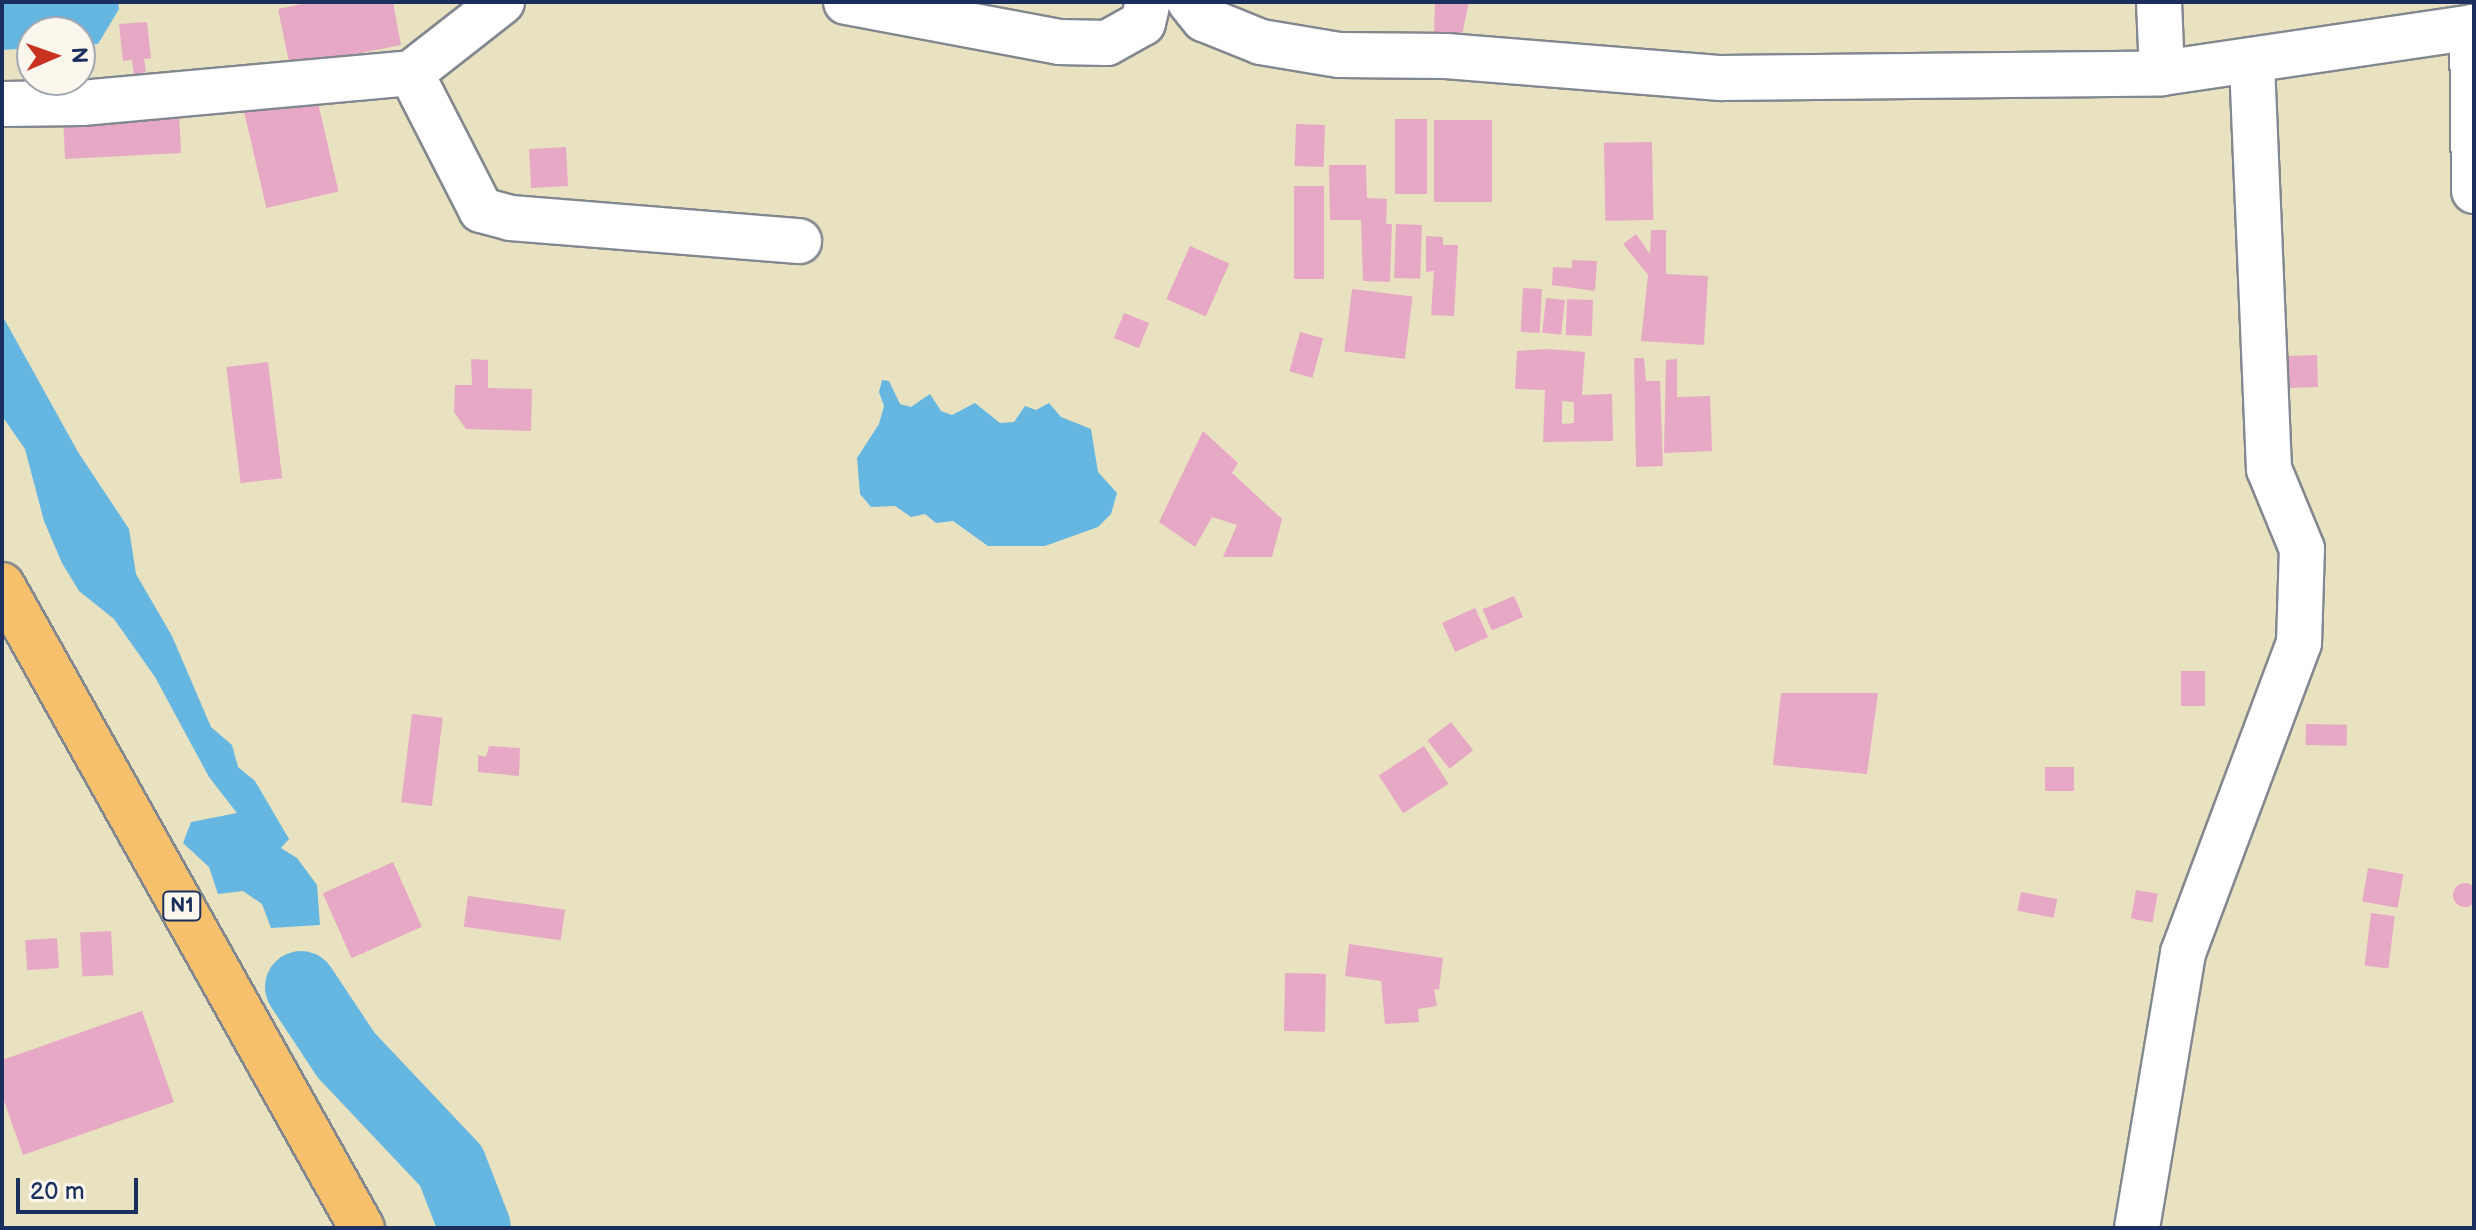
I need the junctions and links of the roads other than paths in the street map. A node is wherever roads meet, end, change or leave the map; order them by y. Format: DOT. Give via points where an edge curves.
graph roads {
  1 [pos="502,2"];
  2 [pos="846,2"];
  3 [pos="1148,2"];
  4 [pos="1190,2"];
  5 [pos="2159,2"];
  6 [pos="2473,27"];
  7 [pos="2252,60"];
  8 [pos="411,73"];
  9 [pos="2162,73"];
  10 [pos="2,104"];
  11 [pos="2474,191"];
  12 [pos="799,241"];
  13 [pos="2,585"];
  14 [pos="362,1228"];
  15 [pos="2137,1228"];
  1 -- 8 [label="street"];
  2 -- 3 [label="street" via="1060,42 1107,43 1143,23"];
  4 -- 9 [label="street" via="1204,19 1261,42 1339,55 1446,56 1721,78"];
  5 -- 9 [label="street"];
  6 -- 7 [label="street"];
  6 -- 11 [label="street"];
  7 -- 9 [label="street"];
  7 -- 15 [label="street" via="2269,469 2302,549 2299,643 2183,953"];
  8 -- 10 [label="street" via="82,103"];
  8 -- 12 [label="street" via="481,210 511,218"];
  13 -- 14 [label="highway, N1"];
}
